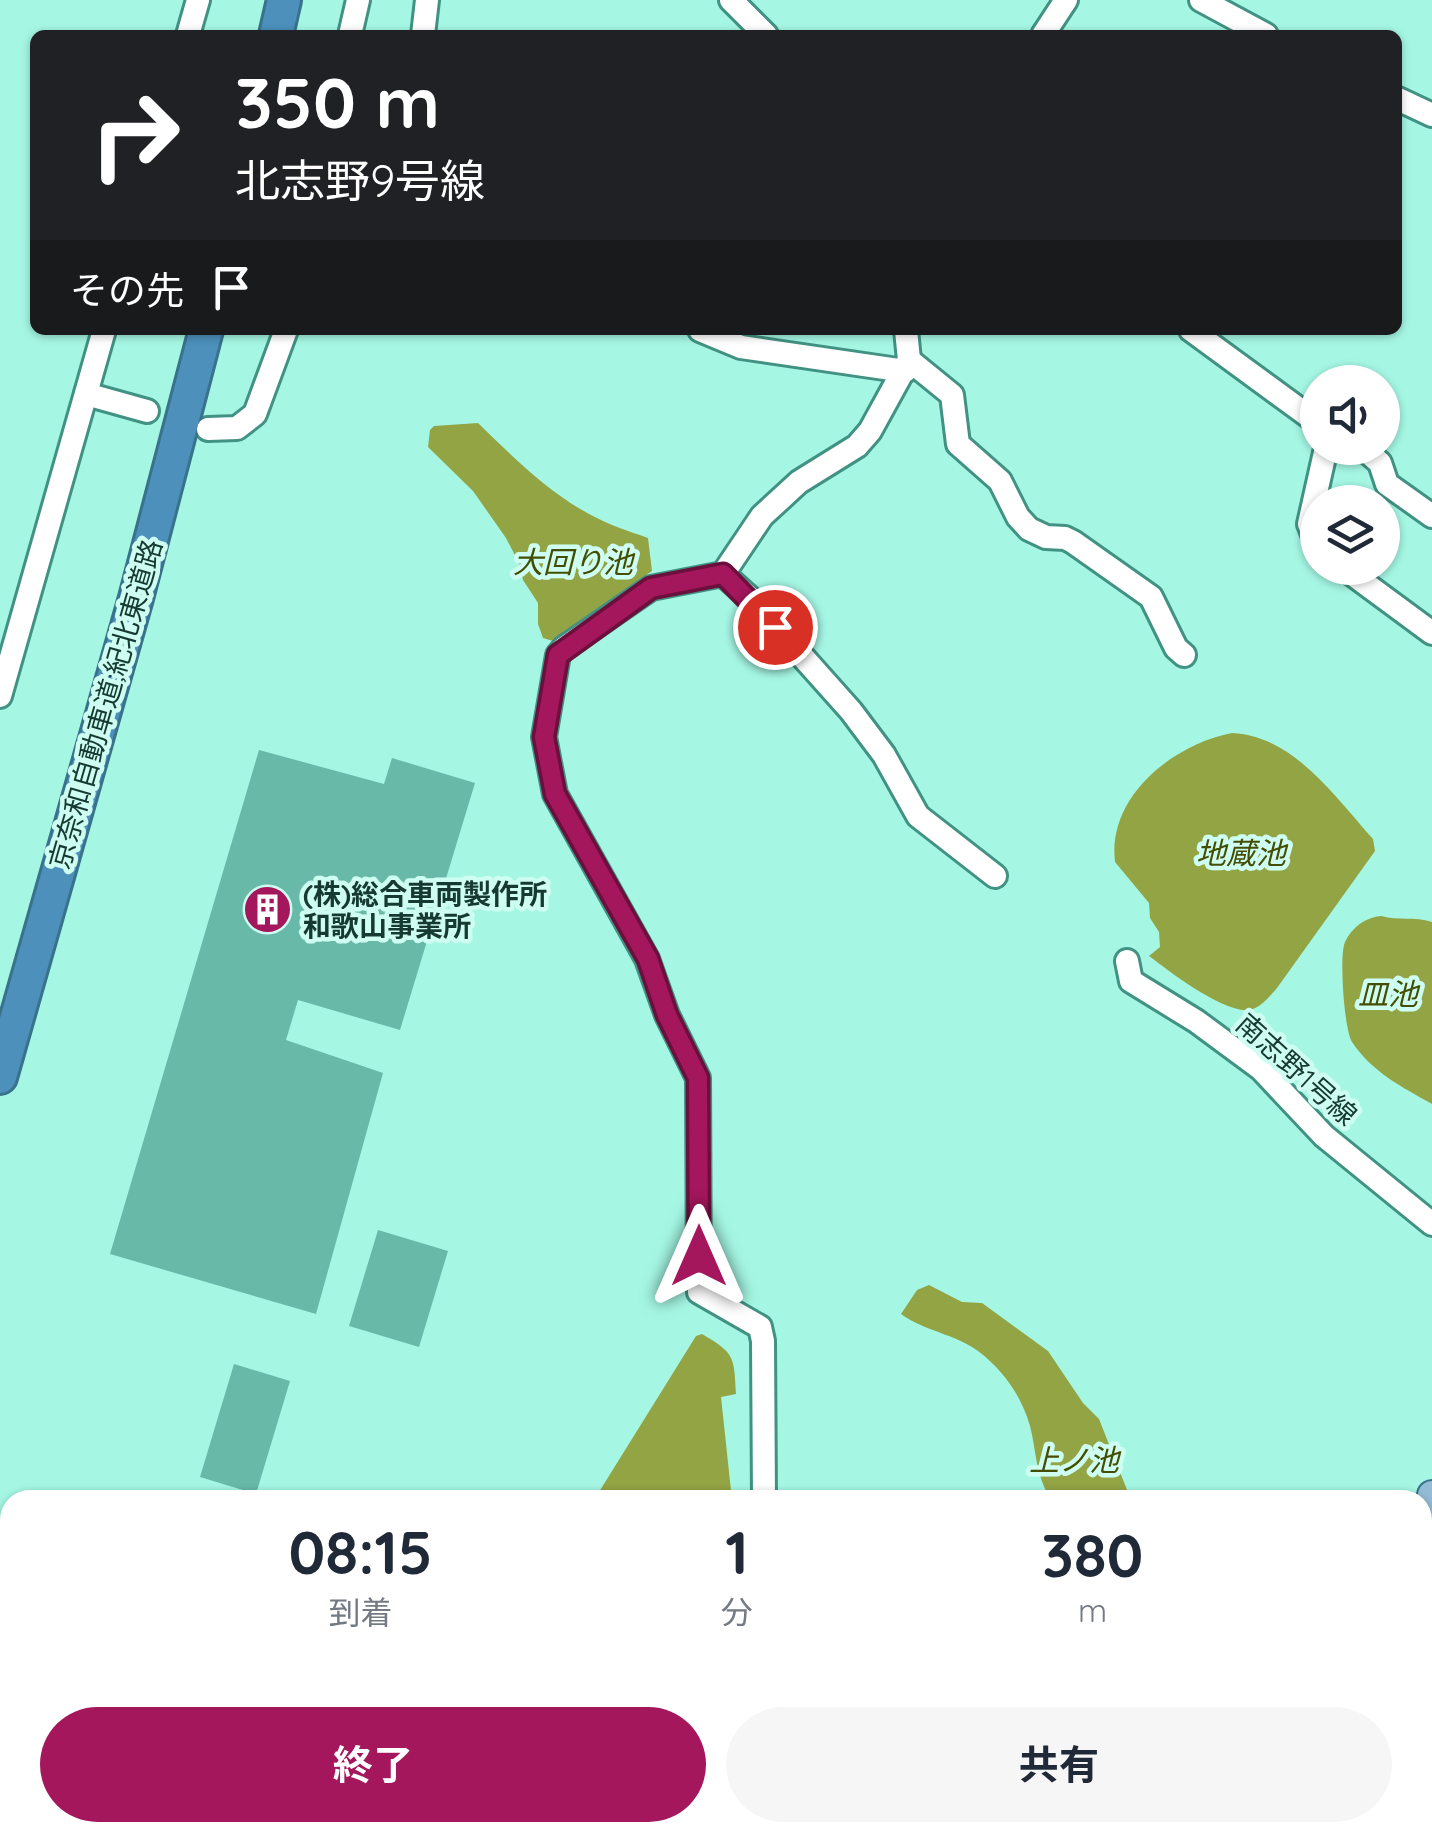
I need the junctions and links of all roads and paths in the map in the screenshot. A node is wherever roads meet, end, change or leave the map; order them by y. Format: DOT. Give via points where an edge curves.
graph roads {
  1 [pos="198,0"];
  2 [pos="284,0"];
  3 [pos="358,0"];
  4 [pos="427,0"];
  5 [pos="731,0"];
  6 [pos="1066,0"];
  7 [pos="1201,0"];
  8 [pos="189,30"];
  9 [pos="277,30"];
  10 [pos="351,30"];
  11 [pos="424,30"];
  12 [pos="761,30"];
  13 [pos="1047,30"];
  14 [pos="1257,30"];
  15 [pos="1402,101"];
  16 [pos="1432,115"];
  17 [pos="103,335"];
  18 [pos="205,335"];
  19 [pos="284,335"];
  20 [pos="712,335"];
  21 [pos="906,335"];
  22 [pos="1198,335"];
  23 [pos="907,365"];
  24 [pos="86,394"];
  25 [pos="1300,409"];
  26 [pos="147,411"];
  27 [pos="208,429"];
  28 [pos="1380,465"];
  29 [pos="1432,516"];
  30 [pos="723,574"];
  31 [pos="1367,585"];
  32 [pos="1432,633"];
  33 [pos="1184,656"];
  34 [pos="0,696"];
  35 [pos="995,876"];
  36 [pos="1127,961"];
  37 [pos="0,1077"];
  38 [pos="1432,1224"];
  39 [pos="764,1490"];
  1 -- 8 [label="street"];
  2 -- 9 [label="highway"];
  3 -- 10 [label="street"];
  4 -- 11 [label="street"];
  5 -- 12 [label="street"];
  6 -- 13 [label="street"];
  7 -- 14 [label="street"];
  15 -- 16 [label="street"];
  17 -- 24 [label="street"];
  18 -- 37 [label="highway, 京奈和自動車道;紀北東道路"];
  19 -- 27 [label="street" via="255,414 237,428"];
  20 -- 23 [label="street" via="741,347"];
  21 -- 23 [label="street"];
  22 -- 25 [label="street"];
  23 -- 30 [label="street" via="857,446 762,516"];
  23 -- 33 [label="street" via="952,395 958,444 1000,481 1022,523 1037,534 1073,542 1151,597"];
  24 -- 26 [label="street"];
  24 -- 34 [label="street"];
  28 -- 29 [label="street" via="1386,484"];
  30 -- 35 [label="street" via="851,710 918,816"];
  30 -- 39 [label="street" via="651,588 564,648 544,737 555,794 648,959 698,1078 699,1292 760,1327"];
  31 -- 32 [label="street"];
  36 -- 38 [label="street, 南志野1号線" via="1131,981 1261,1069 1324,1136"];
}
